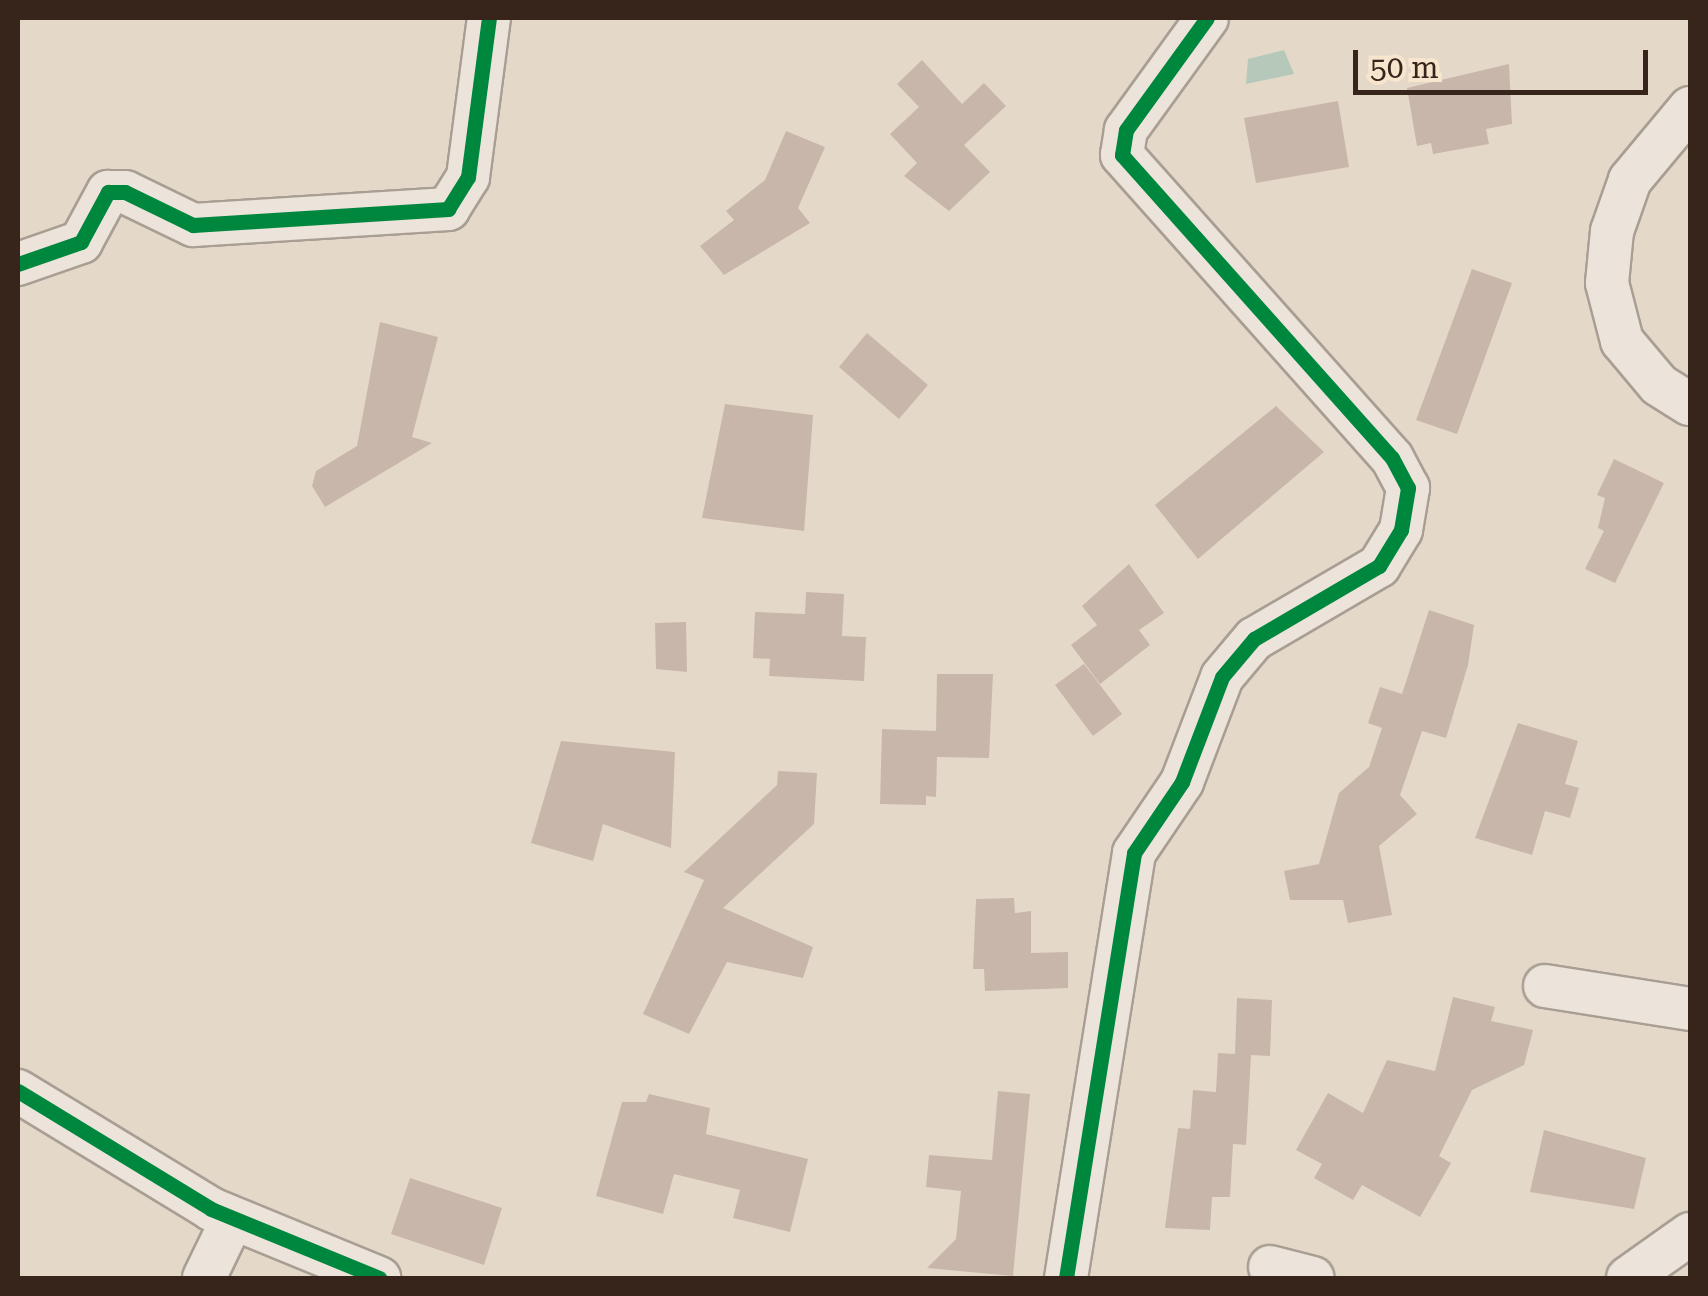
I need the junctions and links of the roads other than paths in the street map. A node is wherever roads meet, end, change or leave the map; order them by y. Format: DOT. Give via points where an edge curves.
graph roads {
  1 [pos="489,18"];
  2 [pos="1208,18"];
  3 [pos="1690,108"];
  4 [pos="18,264"];
  5 [pos="1690,404"];
  6 [pos="1545,986"];
  7 [pos="1690,1009"];
  8 [pos="18,1091"];
  9 [pos="232,1220"];
  10 [pos="1690,1234"];
  11 [pos="1270,1267"];
  12 [pos="204,1278"];
  13 [pos="379,1278"];
  14 [pos="1066,1278"];
  15 [pos="1313,1278"];
  16 [pos="1628,1278"];
  1 -- 4 [label="street" via="468,177 448,209 194,226 126,192 108,192 80,242"];
  2 -- 14 [label="street" via="1126,130 1122,155 1392,458 1408,488 1401,530 1379,566 1254,638 1222,677 1182,782 1134,853"];
  3 -- 5 [label="street" via="1630,180 1612,231 1607,283 1622,341 1659,385"];
  6 -- 7 [label="street"];
  8 -- 9 [label="street"];
  9 -- 12 [label="street"];
  9 -- 13 [label="street"];
  10 -- 16 [label="street"];
  11 -- 15 [label="street"];
}
